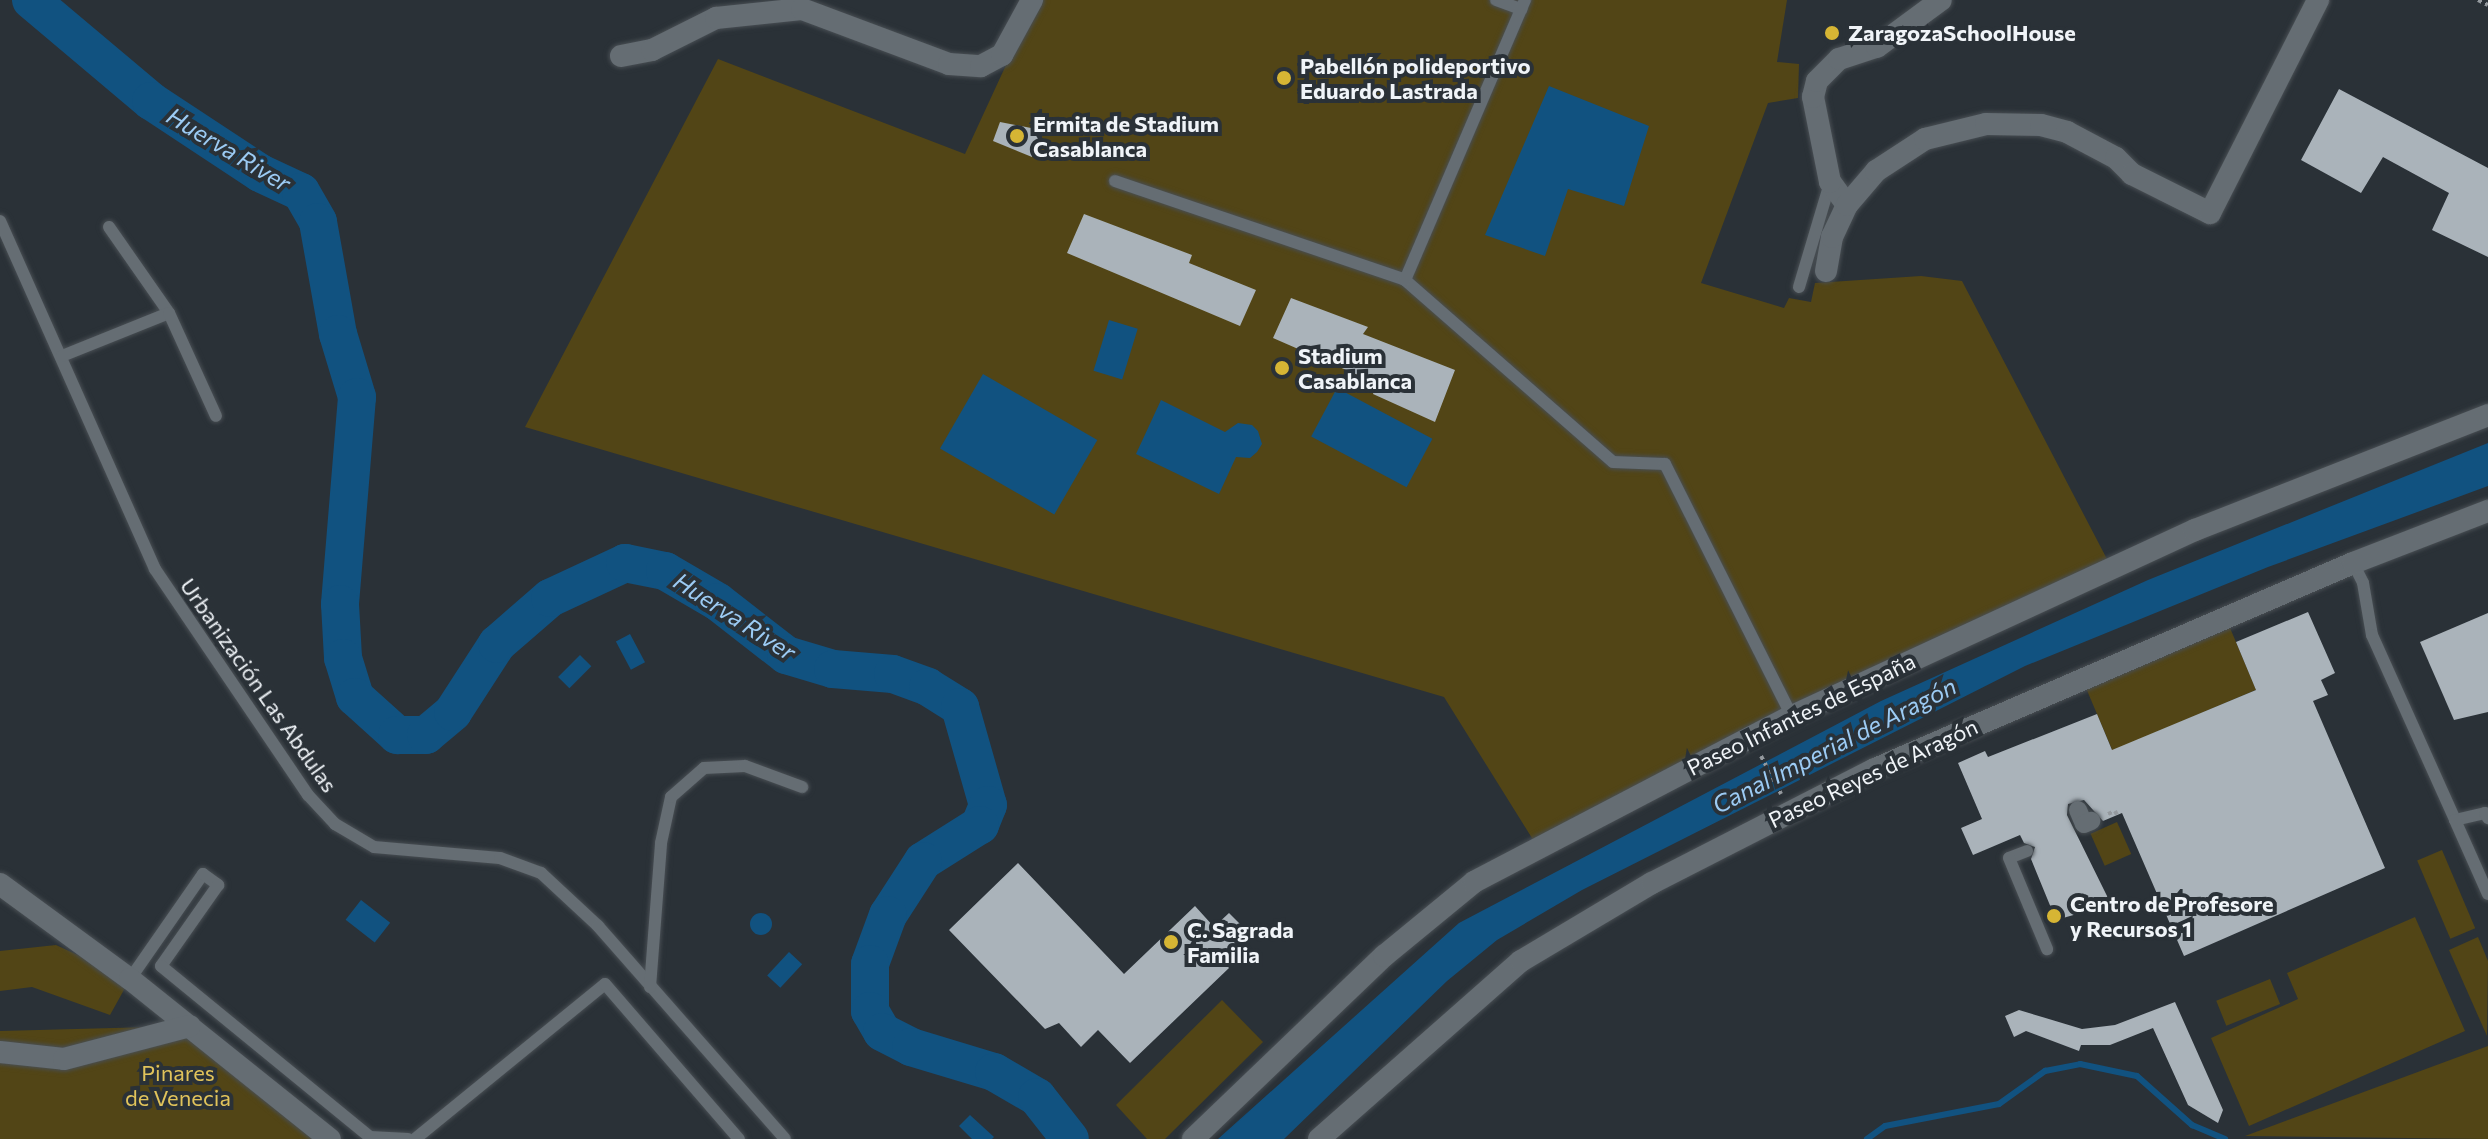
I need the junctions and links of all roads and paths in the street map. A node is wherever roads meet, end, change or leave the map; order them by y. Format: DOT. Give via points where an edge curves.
graph roads {
  1 [pos="1032,0"];
  2 [pos="1496,0"];
  3 [pos="1941,0"];
  4 [pos="2318,0"];
  5 [pos="2478,0"];
  6 [pos="1523,4"];
  7 [pos="2488,5"];
  8 [pos="621,56"];
  9 [pos="1115,181"];
  10 [pos="1830,182"];
  11 [pos="1847,205"];
  12 [pos="0,221"];
  13 [pos="109,227"];
  14 [pos="1826,271"];
  15 [pos="1405,280"];
  16 [pos="1799,287"];
  17 [pos="169,313"];
  18 [pos="62,356"];
  19 [pos="2488,415"];
  20 [pos="216,416"];
  21 [pos="2488,511"];
  22 [pos="2353,563"];
  23 [pos="1792,716"];
  24 [pos="1761,756"];
  25 [pos="802,787"];
  26 [pos="1780,792"];
  27 [pos="2488,818"];
  28 [pos="2455,820"];
  29 [pos="2027,851"];
  30 [pos="0,884"];
  31 [pos="2488,894"];
  32 [pos="2047,949"];
  33 [pos="130,979"];
  34 [pos="650,987"];
  35 [pos="190,1026"];
  36 [pos="0,1052"];
  37 [pos="330,1139"];
  38 [pos="408,1139"];
  39 [pos="415,1139"];
  40 [pos="739,1139"];
  41 [pos="785,1139"];
  42 [pos="1193,1139"];
  43 [pos="1319,1139"];
  1 -- 8 [label="street" via="1002,55 981,66 949,64 802,9 716,18 652,50"];
  2 -- 6 [label="lane"];
  3 -- 10 [label="street" via="1877,47 1839,59 1817,81 1813,97"];
  4 -- 11 [label="street" via="2210,213 2132,174 2094,144 2067,132 2013,122 1925,139 1876,171"];
  5 -- 7 [label="path"];
  6 -- 15 [label="lane"];
  9 -- 15 [label="lane"];
  10 -- 11 [label="street"];
  10 -- 16 [label="lane"];
  11 -- 14 [label="street" via="1832,237"];
  12 -- 18 [label="lane, Urbanización Las Abdulas"];
  13 -- 17 [label="lane"];
  15 -- 23 [label="lane" via="1613,462 1665,464"];
  17 -- 18 [label="lane"];
  17 -- 20 [label="lane"];
  18 -- 34 [label="lane, Urbanización Las Abdulas" via="155,569 308,795 335,824 374,847 500,858 541,873 598,926"];
  19 -- 23 [label="street, Paseo Infantes de España" via="2195,530"];
  21 -- 22 [label="street, Paseo Reyes de Aragón"];
  22 -- 28 [label="lane" via="2363,583 2372,635"];
  22 -- 43 [label="street, Paseo Reyes de Aragón" via="1875,769 1590,917 1521,961"];
  23 -- 42 [label="street, Paseo Infantes de España" via="1457,894"];
  24 -- 26 [label="path"];
  25 -- 34 [label="lane" via="745,766 704,768 671,797 661,843"];
  27 -- 28 [label="lane" via="2485,813"];
  28 -- 31 [label="lane"];
  29 -- 32 [label="lane" via="2009,858"];
  30 -- 33 [label="street"];
  33 -- 35 [label="street"];
  33 -- 38 [label="lane" via="203,874 218,885 161,966 370,1137"];
  34 -- 41 [label="lane, Urbanización Las Abdulas"];
  35 -- 36 [label="street" via="64,1059"];
  35 -- 37 [label="street"];
  39 -- 40 [label="lane" via="605,984"];
}
